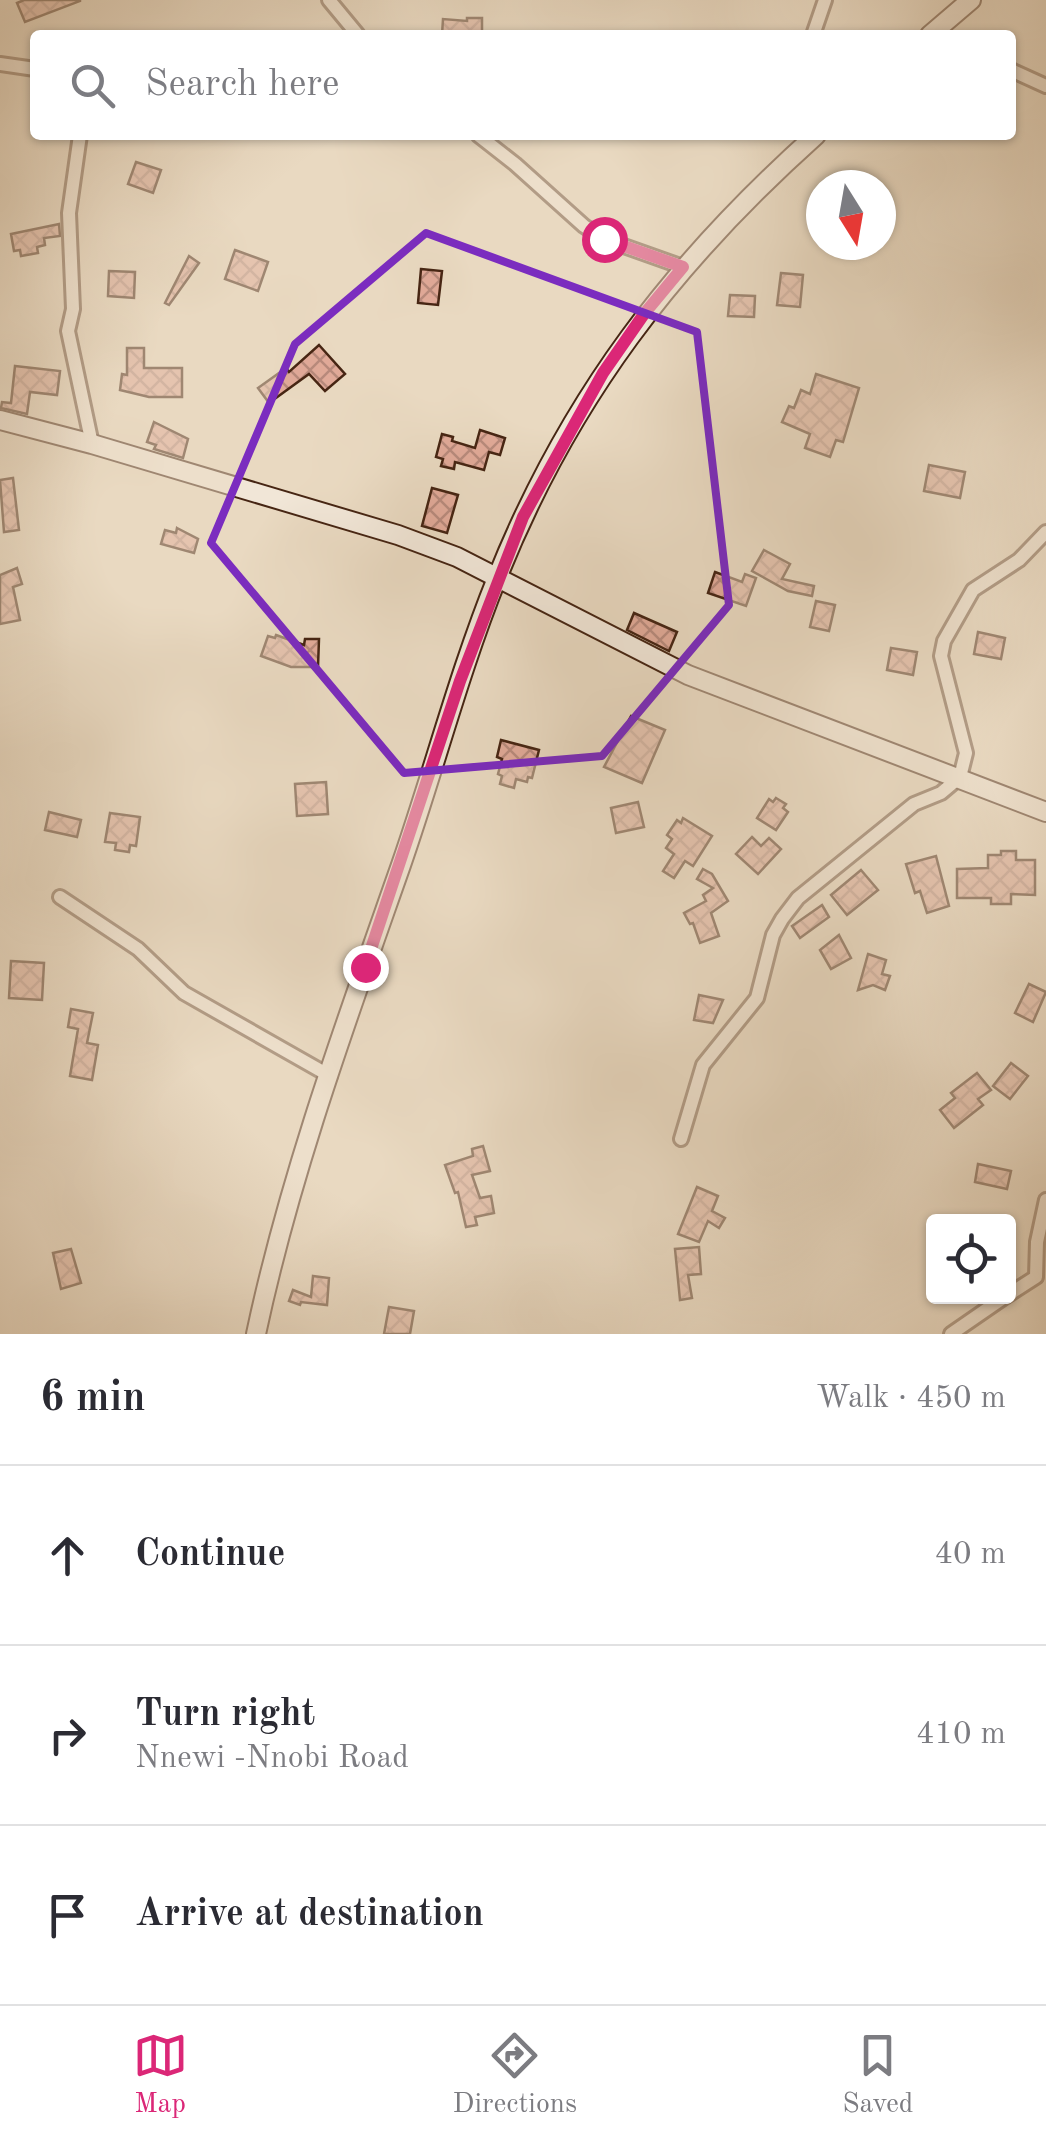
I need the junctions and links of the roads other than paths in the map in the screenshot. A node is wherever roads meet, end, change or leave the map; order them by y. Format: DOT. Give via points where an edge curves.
graph roads {
  1 [pos="329,0"];
  2 [pos="825,0"];
  3 [pos="972,0"];
  4 [pos="353,30"];
  5 [pos="815,30"];
  6 [pos="945,30"];
  7 [pos="0,64"];
  8 [pos="30,68"];
  9 [pos="1016,72"];
  10 [pos="1046,86"];
  11 [pos="79,140"];
  12 [pos="484,140"];
  13 [pos="811,140"];
  14 [pos="683,267"];
  15 [pos="0,420"];
  16 [pos="92,444"];
  17 [pos="1046,532"];
  18 [pos="496,580"];
  19 [pos="960,777"];
  20 [pos="1046,812"];
  21 [pos="60,896"];
  22 [pos="330,1076"];
  23 [pos="681,1138"];
  24 [pos="1046,1200"];
  25 [pos="1016,1290"];
  26 [pos="995,1304"];
  27 [pos="256,1334"];
  28 [pos="951,1334"];
  1 -- 4 [label="street"];
  2 -- 5 [label="street"];
  3 -- 6 [label="main road"];
  7 -- 8 [label="street"];
  9 -- 10 [label="street"];
  11 -- 16 [label="street" via="69,212 74,309 68,331"];
  12 -- 14 [label="street" via="604,239"];
  13 -- 14 [label="main road"];
  14 -- 18 [label="main road" via="603,373"];
  15 -- 16 [label="main road"];
  16 -- 18 [label="main road" via="398,535 458,557"];
  17 -- 19 [label="street" via="1019,560 973,590 944,642 941,656 966,753"];
  18 -- 19 [label="main road" via="688,675"];
  18 -- 22 [label="main road"];
  19 -- 20 [label="main road"];
  19 -- 23 [label="street" via="914,804 798,898 774,934 757,998 703,1065"];
  21 -- 22 [label="street" via="138,949 184,993"];
  22 -- 27 [label="main road"];
  24 -- 25 [label="street" via="1036,1277"];
  26 -- 28 [label="street"];
}
